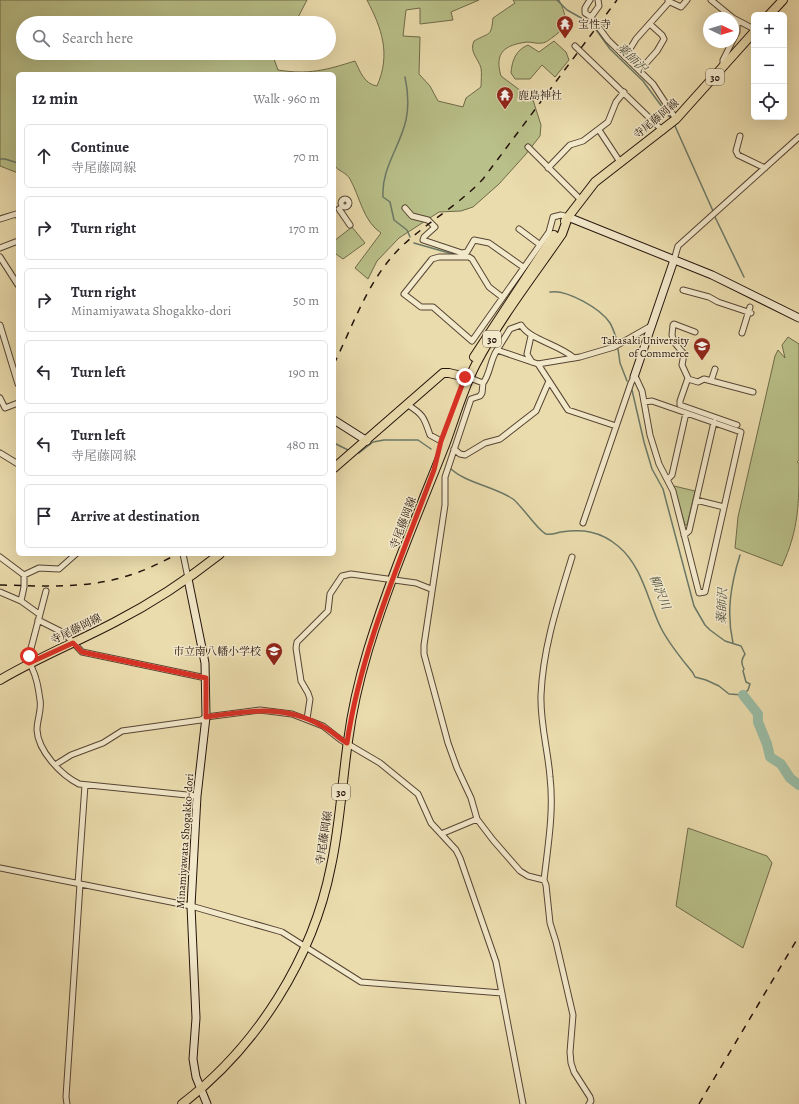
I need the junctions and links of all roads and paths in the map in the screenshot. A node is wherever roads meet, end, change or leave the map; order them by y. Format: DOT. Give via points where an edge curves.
graph roads {
  1 [pos="590,0"];
  2 [pos="598,0"];
  3 [pos="687,0"];
  4 [pos="711,0"];
  5 [pos="783,0"];
  6 [pos="668,1"];
  7 [pos="726,12"];
  8 [pos="772,12"];
  9 [pos="592,17"];
  10 [pos="739,22"];
  11 [pos="651,25"];
  12 [pos="751,28"];
  13 [pos="751,34"];
  14 [pos="574,46"];
  15 [pos="729,48"];
  16 [pos="625,57"];
  17 [pos="723,67"];
  18 [pos="640,70"];
  19 [pos="624,92"];
  20 [pos="676,119"];
  21 [pos="599,130"];
  22 [pos="663,130"];
  23 [pos="740,136"];
  24 [pos="799,137"];
  25 [pos="528,147"];
  26 [pos="620,162"];
  27 [pos="548,168"];
  28 [pos="766,168"];
  29 [pos="580,199"];
  30 [pos="405,208"];
  31 [pos="336,211"];
  32 [pos="16,214"];
  33 [pos="568,217"];
  34 [pos="0,219"];
  35 [pos="350,225"];
  36 [pos="519,229"];
  37 [pos="16,242"];
  38 [pos="539,244"];
  39 [pos="0,248"];
  40 [pos="462,255"];
  41 [pos="0,257"];
  42 [pos="674,260"];
  43 [pos="523,266"];
  44 [pos="16,282"];
  45 [pos="683,290"];
  46 [pos="502,298"];
  47 [pos="799,318"];
  48 [pos="0,324"];
  49 [pos="651,326"];
  50 [pos="1,332"];
  51 [pos="695,332"];
  52 [pos="742,333"];
  53 [pos="531,336"];
  54 [pos="497,350"];
  55 [pos="574,358"];
  56 [pos="532,362"];
  57 [pos="538,364"];
  58 [pos="715,369"];
  59 [pos="634,377"];
  60 [pos="16,378"];
  61 [pos="468,378"];
  62 [pos="688,379"];
  63 [pos="549,381"];
  64 [pos="711,381"];
  65 [pos="483,383"];
  66 [pos="753,392"];
  67 [pos="0,398"];
  68 [pos="644,402"];
  69 [pos="16,404"];
  70 [pos="408,405"];
  71 [pos="686,413"];
  72 [pos="336,421"];
  73 [pos="714,422"];
  74 [pos="737,425"];
  75 [pos="616,426"];
  76 [pos="367,441"];
  77 [pos="441,441"];
  78 [pos="454,449"];
  79 [pos="0,453"];
  80 [pos="16,463"];
  81 [pos="336,466"];
  82 [pos="434,470"];
  83 [pos="668,479"];
  84 [pos="696,500"];
  85 [pos="724,507"];
  86 [pos="583,523"];
  87 [pos="684,535"];
  88 [pos="74,556"];
  89 [pos="183,556"];
  90 [pos="217,556"];
  91 [pos="0,557"];
  92 [pos="572,557"];
  93 [pos="24,575"];
  94 [pos="188,579"];
  95 [pos="393,580"];
  96 [pos="431,589"];
  97 [pos="46,591"];
  98 [pos="0,592"];
  99 [pos="21,601"];
  100 [pos="39,617"];
  101 [pos="73,643"];
  102 [pos="29,663"];
  103 [pos="206,678"];
  104 [pos="0,680"];
  105 [pos="206,717"];
  106 [pos="307,719"];
  107 [pos="347,743"];
  108 [pos="55,765"];
  109 [pos="84,785"];
  110 [pos="197,796"];
  111 [pos="478,819"];
  112 [pos="441,834"];
  113 [pos="0,868"];
  114 [pos="544,880"];
  115 [pos="79,884"];
  116 [pos="191,906"];
  117 [pos="305,946"];
  118 [pos="502,993"];
  119 [pos="201,1089"];
  120 [pos="67,1104"];
  121 [pos="182,1104"];
  122 [pos="207,1104"];
  123 [pos="523,1104"];
  124 [pos="589,1104"];
  1 -- 9 [label="street" via="584,10 586,15"];
  2 -- 9 [label="street" via="599,6"];
  3 -- 6 [label="street" via="681,7"];
  4 -- 7 [label="street"];
  5 -- 8 [label="main road"];
  6 -- 11 [label="street"];
  9 -- 16 [label="street" via="608,40"];
  10 -- 12 [label="street"];
  11 -- 16 [label="street" via="636,39"];
  11 -- 18 [label="street" via="664,39"];
  13 -- 17 [label="main road, 寺尾藤岡線 / 30"];
  14 -- 19 [label="street"];
  15 -- 17 [label="street" via="723,60"];
  16 -- 18 [label="street"];
  17 -- 20 [label="main road, 寺尾藤岡線 / 30"];
  18 -- 20 [label="street" via="653,84"];
  19 -- 21 [label="street" via="616,102 611,119"];
  19 -- 22 [label="street"];
  20 -- 22 [label="main road, 寺尾藤岡線 / 30"];
  21 -- 26 [label="street"];
  21 -- 27 [label="street" via="584,141 570,144"];
  22 -- 26 [label="main road, 寺尾藤岡線 / 30"];
  23 -- 28 [label="street" via="736,151 738,155"];
  24 -- 28 [label="street"];
  25 -- 27 [label="street"];
  26 -- 29 [label="main road, 寺尾藤岡線 / 30" via="595,182"];
  27 -- 29 [label="street"];
  28 -- 42 [label="street" via="678,246"];
  29 -- 33 [label="main road, 寺尾藤岡線 / 30"];
  30 -- 40 [label="street" via="412,216 428,220 434,226 423,240"];
  31 -- 35 [label="street" via="341,208"];
  32 -- 34 [label="street"];
  33 -- 38 [label="street" via="561,214 553,217 551,227"];
  33 -- 42 [label="street"];
  33 -- 61 [label="main road, 寺尾藤岡線 / 30" via="562,234"];
  36 -- 38 [label="street"];
  37 -- 39 [label="street"];
  38 -- 43 [label="street"];
  40 -- 43 [label="street" via="467,252 474,240 482,241 499,249"];
  40 -- 46 [label="street" via="472,259 489,287"];
  40 -- 46 [label="street" via="432,259 404,294 421,307 433,307 472,341"];
  41 -- 44 [label="street"];
  42 -- 47 [label="street" via="712,275"];
  42 -- 49 [label="street"];
  43 -- 46 [label="street"];
  45 -- 52 [label="street" via="750,311"];
  48 -- 50 [label="street"];
  49 -- 55 [label="street" via="614,347"];
  49 -- 59 [label="street"];
  50 -- 60 [label="street"];
  51 -- 62 [label="street" via="673,325 673,339 684,354 682,365"];
  53 -- 54 [label="street" via="521,325 510,329"];
  53 -- 55 [label="street" via="561,348"];
  53 -- 56 [label="street" via="527,354"];
  54 -- 56 [label="street"];
  54 -- 65 [label="street"];
  55 -- 57 [label="street"];
  56 -- 57 [label="street"];
  57 -- 63 [label="street"];
  58 -- 64 [label="street"];
  59 -- 68 [label="street" via="639,382"];
  59 -- 75 [label="street"];
  61 -- 65 [label="street"];
  61 -- 70 [label="main road" via="443,374"];
  61 -- 77 [label="main road, 寺尾藤岡線 / 30"];
  61 -- 82 [label="main road, 寺尾藤岡線 / 30"];
  62 -- 64 [label="street" via="698,382 704,378"];
  62 -- 74 [label="street" via="680,405"];
  63 -- 75 [label="street" via="568,410"];
  63 -- 78 [label="street" via="536,411 500,439 485,443 465,454 460,454"];
  64 -- 66 [label="street"];
  65 -- 78 [label="street" via="480,396 471,400"];
  67 -- 69 [label="street" via="5,408"];
  68 -- 71 [label="street" via="652,401"];
  68 -- 83 [label="street" via="659,464"];
  70 -- 76 [label="main road"];
  70 -- 77 [label="street" via="425,418 430,435"];
  71 -- 73 [label="street"];
  71 -- 83 [label="street" via="672,475"];
  72 -- 76 [label="street"];
  73 -- 84 [label="street"];
  73 -- 85 [label="street" via="742,432"];
  75 -- 86 [label="street"];
  76 -- 81 [label="main road"];
  77 -- 82 [label="main road, 寺尾藤岡線 / 30"];
  78 -- 96 [label="street" via="445,477 445,505"];
  79 -- 80 [label="street"];
  82 -- 95 [label="main road, 寺尾藤岡線 / 30"];
  83 -- 87 [label="street"];
  84 -- 85 [label="street"];
  84 -- 87 [label="street" via="689,530"];
  85 -- 87 [label="street" via="703,594 699,593"];
  88 -- 93 [label="street" via="59,569 39,568"];
  89 -- 94 [label="street"];
  90 -- 94 [label="main road, 寺尾藤岡線"];
  91 -- 93 [label="street"];
  92 -- 114 [label="street" via="549,631 542,682 551,815"];
  93 -- 99 [label="street"];
  94 -- 101 [label="main road, 寺尾藤岡線" via="116,622"];
  94 -- 103 [label="street, Minamiyawata Shogakko-dori"];
  95 -- 96 [label="street" via="416,582"];
  95 -- 106 [label="street" via="351,574 342,576 330,594 328,611 297,642 301,681 310,699"];
  95 -- 107 [label="main road, 寺尾藤岡線 / 30" via="368,650"];
  96 -- 111 [label="street" via="424,645 426,662 448,743"];
  97 -- 100 [label="street"];
  98 -- 99 [label="street"];
  99 -- 100 [label="street"];
  100 -- 101 [label="street" via="64,633"];
  100 -- 102 [label="street"];
  101 -- 102 [label="main road, 寺尾藤岡線"];
  101 -- 103 [label="street" via="82,652"];
  102 -- 104 [label="main road, 寺尾藤岡線"];
  102 -- 108 [label="street" via="38,683 41,704 38,735"];
  103 -- 105 [label="street, Minamiyawata Shogakko-dori"];
  105 -- 106 [label="street" via="260,710 292,714"];
  105 -- 108 [label="street" via="201,720 122,731 103,743 71,755"];
  105 -- 110 [label="street, Minamiyawata Shogakko-dori"];
  106 -- 107 [label="street" via="323,726"];
  107 -- 112 [label="street" via="380,763 418,794 431,823"];
  107 -- 117 [label="main road, 寺尾藤岡線 / 30" via="331,865 324,896"];
  108 -- 109 [label="street" via="71,780"];
  109 -- 110 [label="street"];
  109 -- 115 [label="street"];
  110 -- 116 [label="street, Minamiyawata Shogakko-dori"];
  111 -- 112 [label="street"];
  111 -- 114 [label="street" via="492,840 520,871"];
  112 -- 118 [label="street" via="460,858 487,933"];
  113 -- 115 [label="street"];
  114 -- 124 [label="street" via="552,932 573,1015 571,1063 590,1097"];
  115 -- 116 [label="street"];
  115 -- 120 [label="street"];
  116 -- 117 [label="street" via="282,932"];
  116 -- 119 [label="street, Minamiyawata Shogakko-dori" via="196,1018 193,1059"];
  117 -- 118 [label="street" via="361,982"];
  117 -- 119 [label="main road, 寺尾藤岡線 / 30" via="291,976 255,1031"];
  118 -- 123 [label="street"];
  119 -- 121 [label="main road, 寺尾藤岡線 / 30"];
  119 -- 122 [label="street, Minamiyawata Shogakko-dori"];
}
